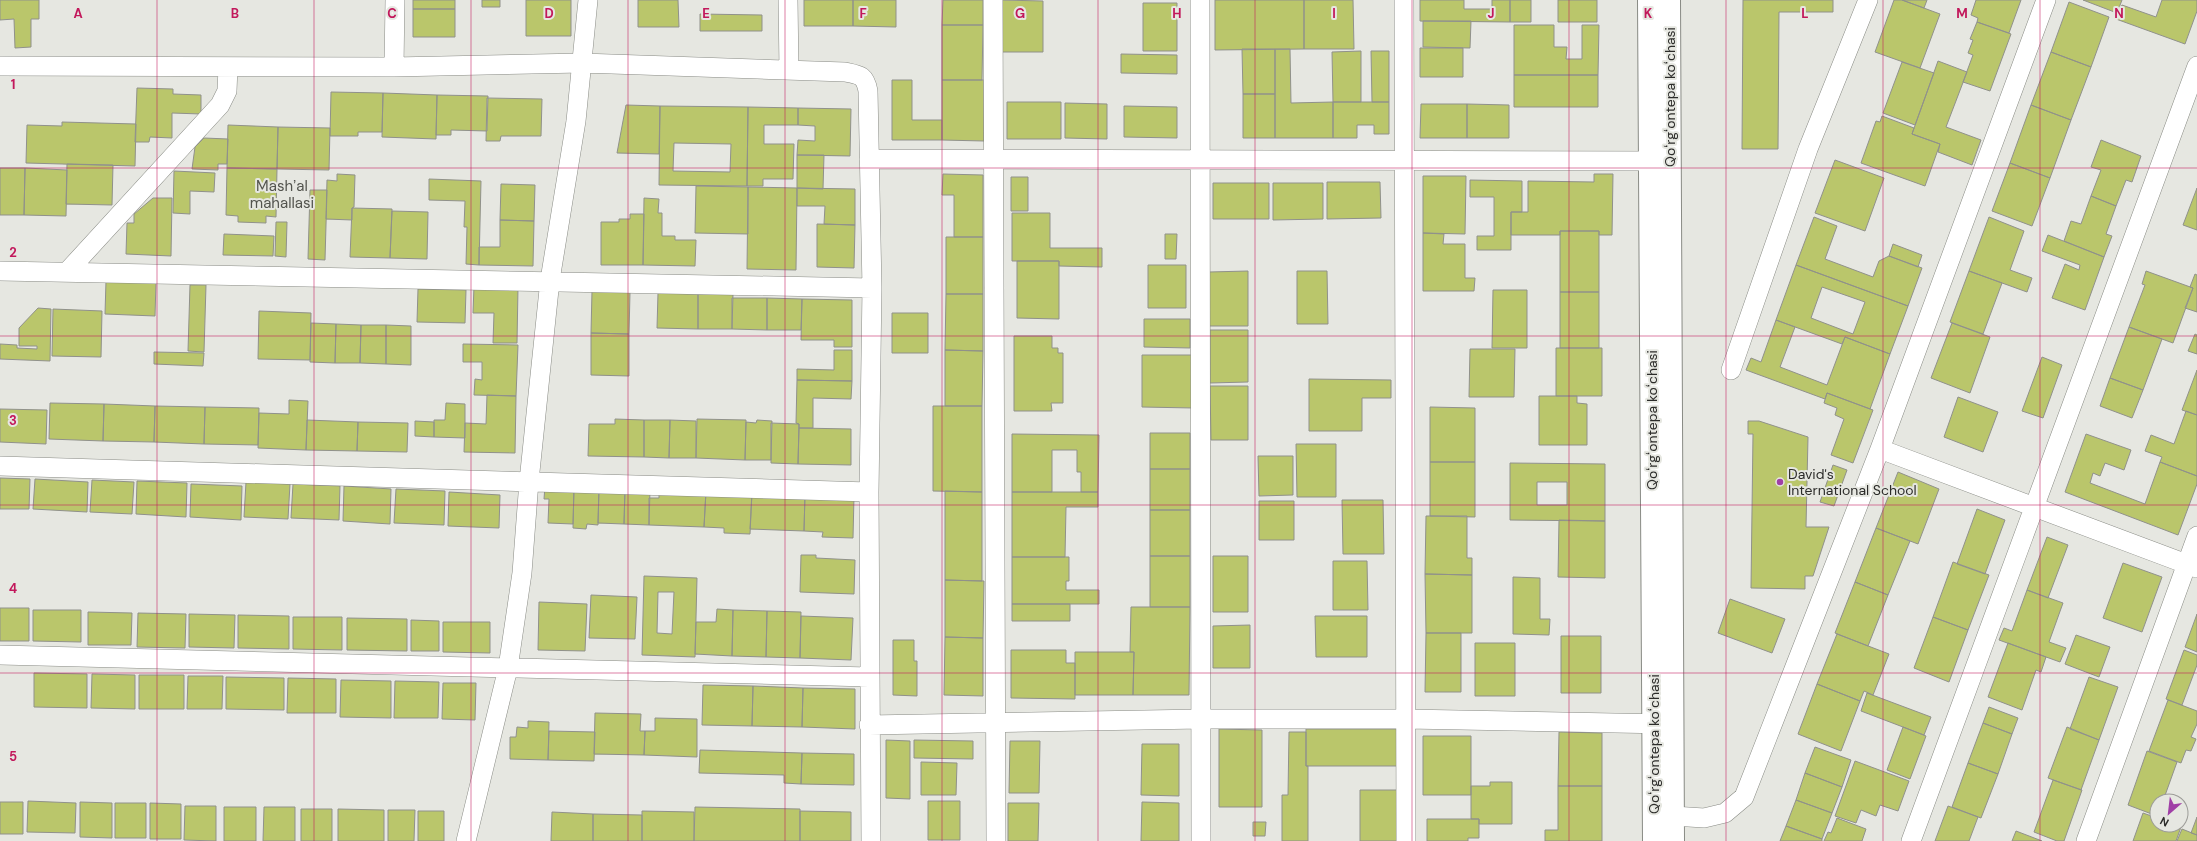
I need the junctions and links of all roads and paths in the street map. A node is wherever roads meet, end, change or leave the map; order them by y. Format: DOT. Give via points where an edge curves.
graph roads {
  1 [pos="395,0"];
  2 [pos="588,0"];
  3 [pos="788,0"];
  4 [pos="993,0"];
  5 [pos="1200,0"];
  6 [pos="1404,0"];
  7 [pos="1649,0"];
  8 [pos="1669,0"];
  9 [pos="1868,0"];
  10 [pos="2046,0"];
  11 [pos="582,63"];
  12 [pos="0,66"];
  13 [pos="2197,66"];
  14 [pos="228,67"];
  15 [pos="394,67"];
  16 [pos="788,70"];
  17 [pos="870,159"];
  18 [pos="994,159"];
  19 [pos="1200,160"];
  20 [pos="1405,160"];
  21 [pos="1660,161"];
  22 [pos="0,271"];
  23 [pos="66,272"];
  24 [pos="550,280"];
  25 [pos="872,288"];
  26 [pos="1731,370"];
  27 [pos="1880,449"];
  28 [pos="0,466"];
  29 [pos="529,481"];
  30 [pos="869,492"];
  31 [pos="2036,507"];
  32 [pos="2197,536"];
  33 [pos="2192,566"];
  34 [pos="0,655"];
  35 [pos="508,668"];
  36 [pos="869,677"];
  37 [pos="1201,719"];
  38 [pos="1407,719"];
  39 [pos="1663,723"];
  40 [pos="996,724"];
  41 [pos="869,725"];
  42 [pos="1673,816"];
  43 [pos="466,841"];
  44 [pos="870,841"];
  45 [pos="996,841"];
  46 [pos="1201,841"];
  47 [pos="1406,841"];
  48 [pos="1654,841"];
  49 [pos="1673,841"];
  50 [pos="1911,841"];
  51 [pos="2086,841"];
  1 -- 15 [label="street"];
  2 -- 11 [label="street"];
  3 -- 16 [label="street"];
  4 -- 18 [label="street"];
  5 -- 19 [label="street"];
  6 -- 20 [label="street"];
  7 -- 21 [label="main road, Qoʻrgʻontepa koʻchasi"];
  8 -- 21 [label="main road, Qoʻrgʻontepa koʻchasi"];
  9 -- 26 [label="street" via="1808,149"];
  10 -- 27 [label="street"];
  11 -- 15 [label="street"];
  11 -- 16 [label="street"];
  11 -- 24 [label="street" via="576,121"];
  12 -- 14 [label="street"];
  13 -- 31 [label="street"];
  14 -- 15 [label="street"];
  14 -- 23 [label="street" via="227,91 220,104"];
  16 -- 17 [label="street" via="845,72 858,74 866,81"];
  17 -- 18 [label="street"];
  17 -- 25 [label="street"];
  18 -- 19 [label="street"];
  18 -- 40 [label="street"];
  19 -- 20 [label="street"];
  19 -- 37 [label="street"];
  20 -- 21 [label="street"];
  20 -- 38 [label="street"];
  21 -- 39 [label="main road, Qoʻrgʻontepa koʻchasi"];
  22 -- 23 [label="street"];
  23 -- 24 [label="street"];
  24 -- 25 [label="street"];
  24 -- 29 [label="street"];
  25 -- 30 [label="street"];
  27 -- 31 [label="street"];
  27 -- 42 [label="street" via="1744,797 1725,813 1704,818"];
  28 -- 29 [label="street"];
  29 -- 30 [label="street"];
  29 -- 35 [label="street" via="522,573"];
  30 -- 36 [label="street"];
  31 -- 33 [label="street"];
  31 -- 50 [label="street"];
  32 -- 33 [label="street"];
  33 -- 51 [label="street"];
  34 -- 35 [label="street"];
  35 -- 36 [label="street"];
  35 -- 43 [label="street"];
  36 -- 41 [label="street"];
  37 -- 38 [label="street"];
  37 -- 40 [label="street"];
  37 -- 46 [label="street"];
  38 -- 39 [label="street"];
  38 -- 47 [label="street"];
  39 -- 42 [label="main road, Qoʻrgʻontepa koʻchasi"];
  39 -- 48 [label="main road, Qoʻrgʻontepa koʻchasi"];
  40 -- 41 [label="street"];
  40 -- 45 [label="street"];
  41 -- 44 [label="street"];
  42 -- 49 [label="main road, Qoʻrgʻontepa koʻchasi"];
}
